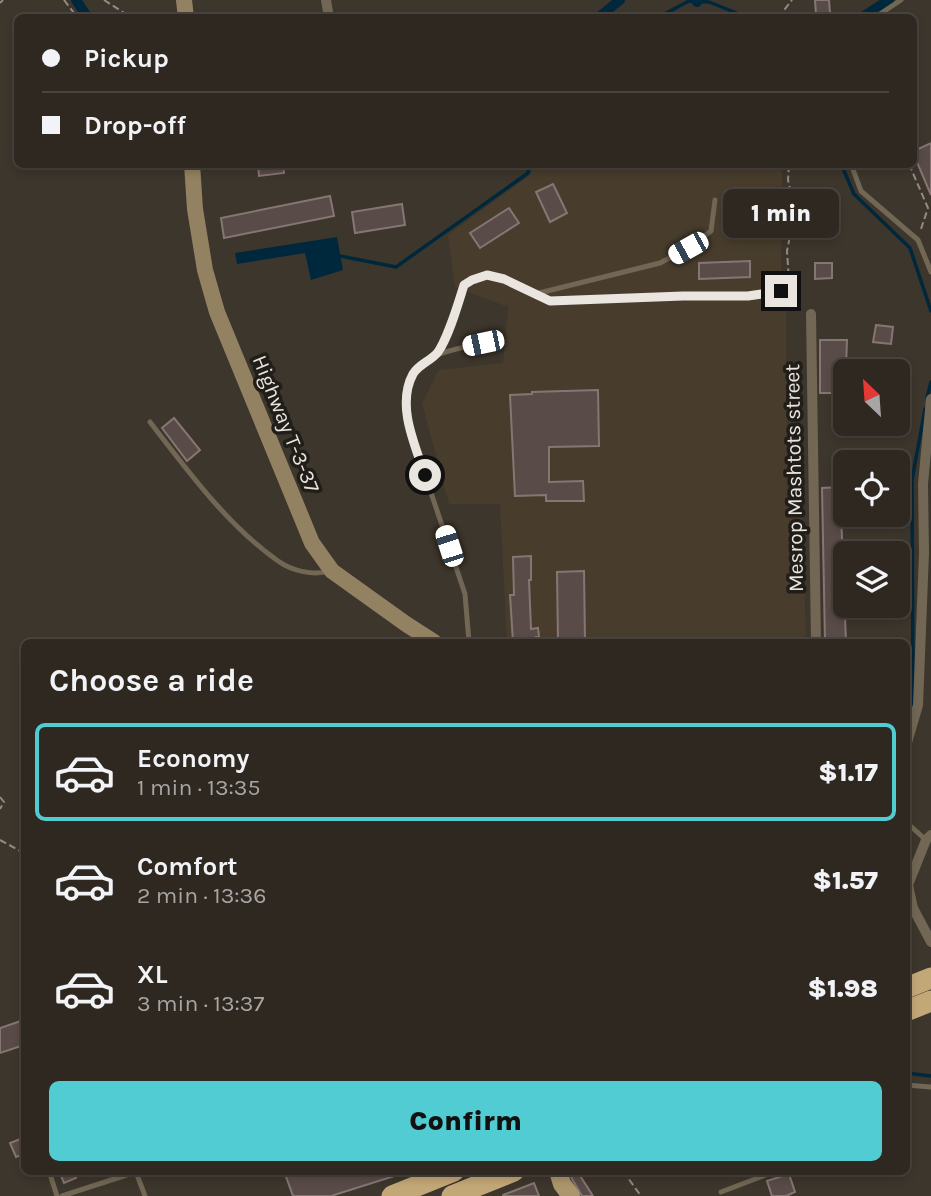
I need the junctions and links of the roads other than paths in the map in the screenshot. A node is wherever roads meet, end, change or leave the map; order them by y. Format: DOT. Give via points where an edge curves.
graph roads {
  1 [pos="901,0"];
  2 [pos="880,14"];
  3 [pos="191,168"];
  4 [pos="852,168"];
  5 [pos="715,200"];
  6 [pos="931,272"];
  7 [pos="781,291"];
  8 [pos="535,294"];
  9 [pos="811,314"];
  10 [pos="483,343"];
  11 [pos="437,353"];
  12 [pos="931,399"];
  13 [pos="150,422"];
  14 [pos="332,570"];
  15 [pos="429,639"];
  16 [pos="469,639"];
  17 [pos="816,639"];
  18 [pos="910,732"];
  19 [pos="910,825"];
  20 [pos="928,837"];
  21 [pos="910,880"];
  22 [pos="910,894"];
  23 [pos="931,942"];
  24 [pos="931,978"];
  25 [pos="910,986"];
  26 [pos="931,1000"];
  27 [pos="910,1009"];
  28 [pos="910,1085"];
  29 [pos="931,1087"];
  30 [pos="51,1175"];
  31 [pos="109,1175"];
  32 [pos="122,1175"];
  33 [pos="138,1175"];
  34 [pos="444,1175"];
  35 [pos="504,1175"];
  36 [pos="559,1175"];
  37 [pos="766,1175"];
  38 [pos="110,1178"];
  39 [pos="721,1192"];
  40 [pos="59,1196"];
  41 [pos="145,1196"];
  42 [pos="391,1196"];
  43 [pos="452,1196"];
  44 [pos="570,1196"];
  1 -- 2 [label="lane"];
  3 -- 14 [label="main road, Highway T-3-37" via="205,270 217,312 312,543"];
  4 -- 6 [label="lane" via="861,191 918,240"];
  5 -- 8 [label="lane" via="711,231 660,263"];
  7 -- 8 [label="lane" via="748,296 550,301"];
  8 -- 11 [label="lane" via="487,275 472,280 464,285"];
  9 -- 17 [label="street, Mesrop Mashtots street"];
  10 -- 11 [label="lane"];
  11 -- 16 [label="lane" via="413,375 407,404 409,427 464,594"];
  12 -- 18 [label="street" via="923,484 918,705"];
  13 -- 14 [label="lane" via="225,513 281,563 317,575"];
  14 -- 15 [label="main road, Highway T-3-37"];
  19 -- 20 [label="lane"];
  20 -- 21 [label="street"];
  22 -- 23 [label="street"];
  24 -- 25 [label="highway"];
  26 -- 27 [label="highway"];
  28 -- 29 [label="lane"];
  30 -- 40 [label="lane"];
  31 -- 38 [label="lane"];
  32 -- 38 [label="lane"];
  33 -- 41 [label="lane"];
  34 -- 42 [label="highway"];
  35 -- 43 [label="highway"];
  36 -- 44 [label="main road"];
  37 -- 39 [label="lane"];
  38 -- 40 [label="lane"];
}
